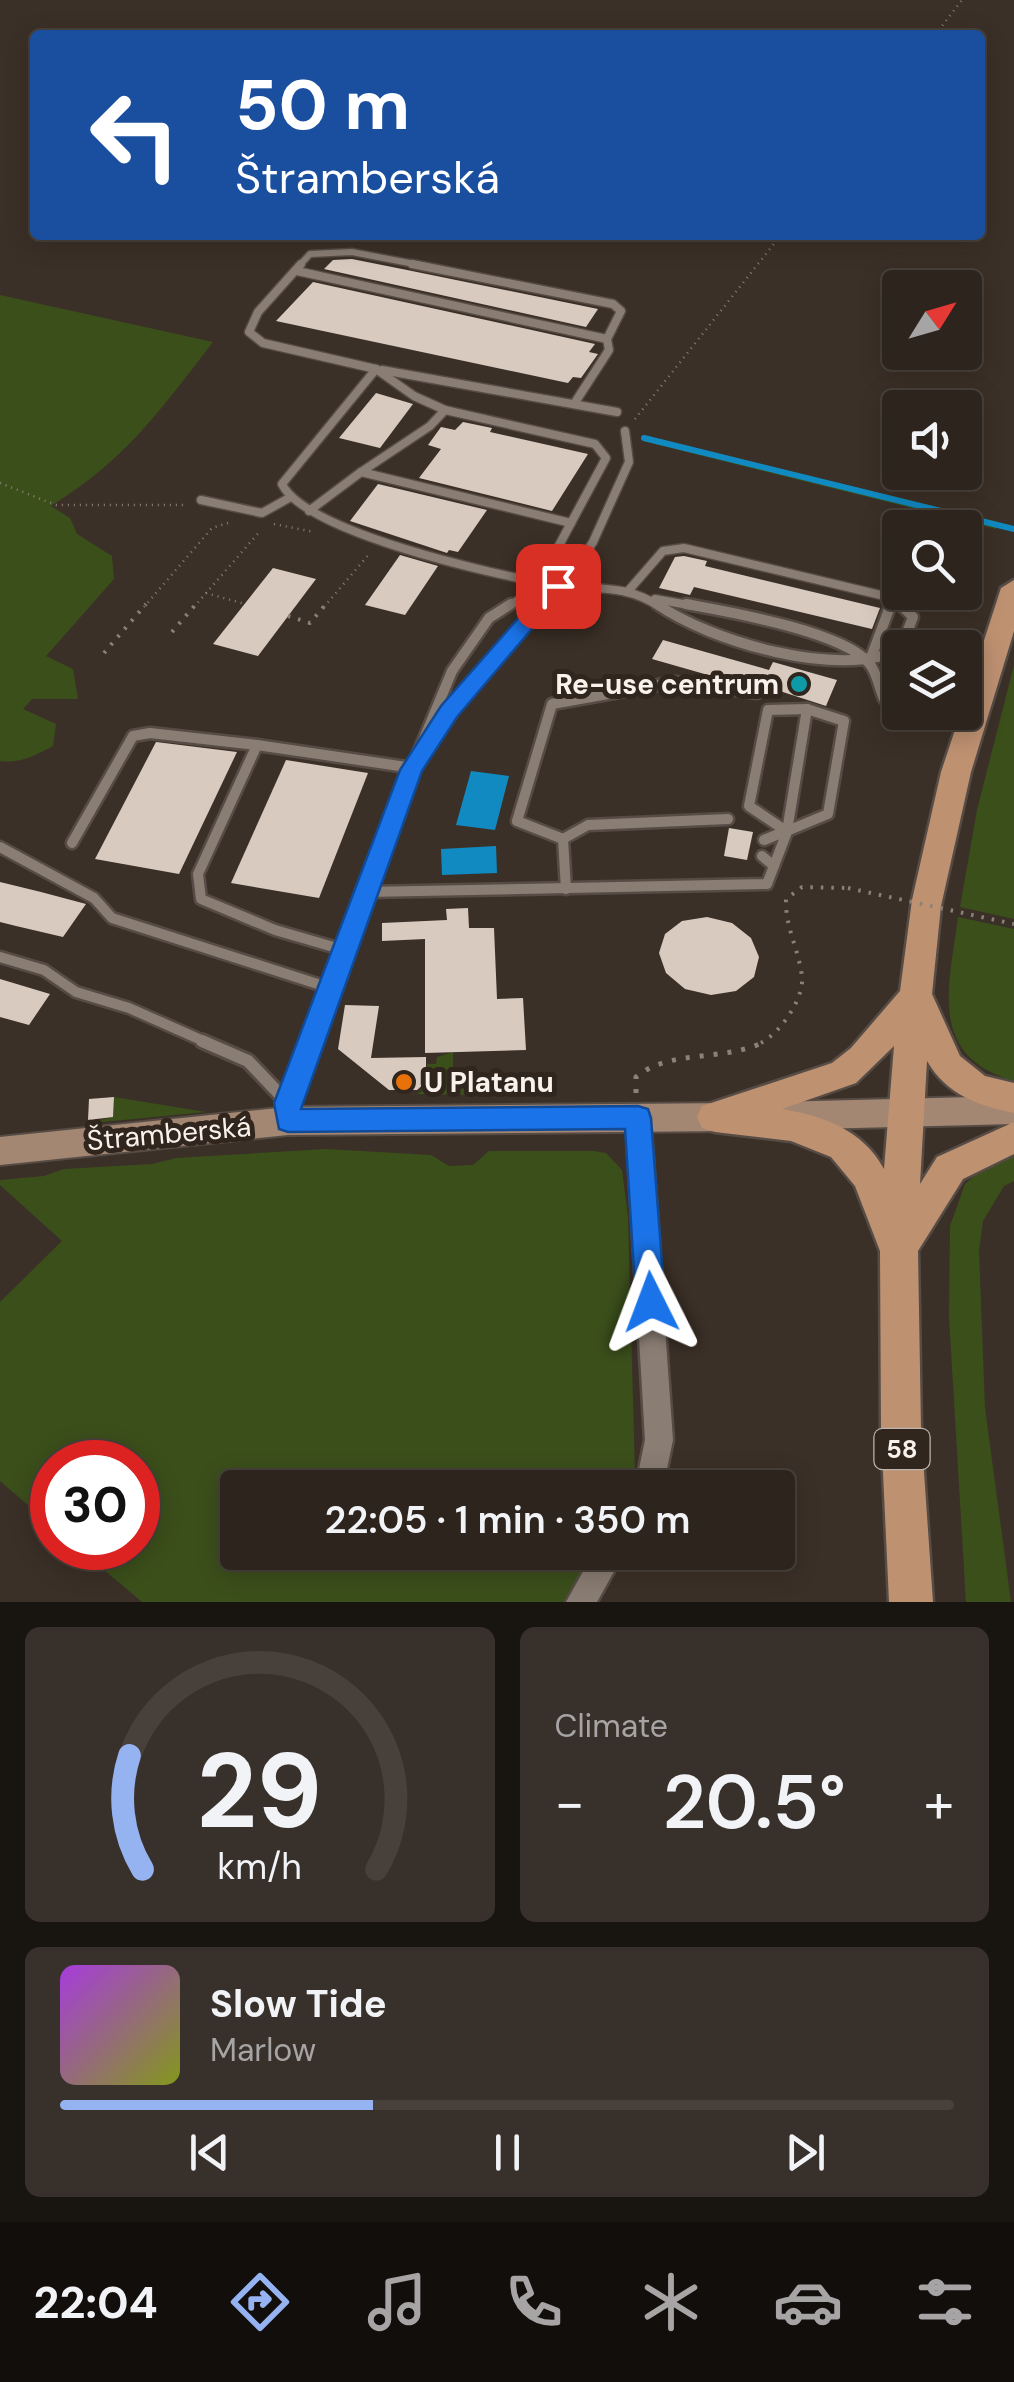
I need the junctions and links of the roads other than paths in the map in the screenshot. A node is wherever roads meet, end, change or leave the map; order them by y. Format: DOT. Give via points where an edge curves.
graph roads {
  1 [pos="296,271"];
  2 [pos="607,339"];
  3 [pos="376,369"];
  4 [pos="574,404"];
  5 [pos="445,410"];
  6 [pos="617,412"];
  7 [pos="626,431"];
  8 [pos="361,472"];
  9 [pos="289,498"];
  10 [pos="201,500"];
  11 [pos="309,511"];
  12 [pos="572,523"];
  13 [pos="540,581"];
  14 [pos="558,586"];
  15 [pos="1014,588"];
  16 [pos="628,590"];
  17 [pos="882,595"];
  18 [pos="649,598"];
  19 [pos="889,610"];
  20 [pos="882,657"];
  21 [pos="869,663"];
  22 [pos="757,693"];
  23 [pos="882,694"];
  24 [pos="806,709"];
  25 [pos="257,745"];
  26 [pos="411,770"];
  27 [pos="728,819"];
  28 [pos="787,832"];
  29 [pos="563,838"];
  30 [pos="764,840"];
  31 [pos="72,843"];
  32 [pos="0,848"];
  33 [pos="762,856"];
  34 [pos="774,866"];
  35 [pos="566,890"];
  36 [pos="366,892"];
  37 [pos="344,950"];
  38 [pos="0,957"];
  39 [pos="330,988"];
  40 [pos="916,995"];
  41 [pos="1014,1098"];
  42 [pos="1014,1110"];
  43 [pos="288,1112"];
  44 [pos="904,1112"];
  45 [pos="715,1117"];
  46 [pos="638,1118"];
  47 [pos="1014,1137"];
  48 [pos="0,1151"];
  49 [pos="897,1250"];
  50 [pos="654,1470"];
  51 [pos="601,1570"];
  52 [pos="581,1602"];
  53 [pos="911,1602"];
  1 -- 2 [label="lane"];
  1 -- 2 [label="lane" via="310,254 333,250 613,304 621,318"];
  1 -- 3 [label="lane" via="258,312 249,332 263,344"];
  2 -- 4 [label="lane" via="610,350"];
  3 -- 4 [label="lane"];
  3 -- 5 [label="lane"];
  3 -- 9 [label="lane" via="282,484"];
  4 -- 6 [label="lane"];
  5 -- 8 [label="lane"];
  5 -- 12 [label="lane" via="595,444 606,458"];
  7 -- 14 [label="lane" via="622,478 593,542"];
  8 -- 11 [label="lane"];
  8 -- 12 [label="lane"];
  9 -- 10 [label="lane" via="262,514"];
  9 -- 11 [label="lane"];
  11 -- 13 [label="lane" via="381,541"];
  12 -- 13 [label="lane"];
  13 -- 14 [label="lane"];
  14 -- 16 [label="lane"];
  14 -- 26 [label="lane" via="449,712"];
  14 -- 26 [label="lane" via="528,594 489,618 452,671"];
  15 -- 40 [label="main road, 58" via="956,772"];
  16 -- 17 [label="lane" via="663,551 684,548"];
  16 -- 18 [label="lane"];
  18 -- 21 [label="lane" via="836,641"];
  18 -- 21 [label="lane" via="701,627 826,662"];
  19 -- 21 [label="lane"];
  20 -- 21 [label="lane"];
  21 -- 23 [label="lane"];
  22 -- 29 [label="lane" via="675,682 552,704 517,821"];
  24 -- 28 [label="lane"];
  24 -- 28 [label="lane" via="844,721 828,814"];
  24 -- 28 [label="lane" via="768,710 749,806"];
  25 -- 26 [label="lane"];
  25 -- 31 [label="lane" via="133,736"];
  25 -- 37 [label="lane" via="198,874 201,899"];
  26 -- 36 [label="lane"];
  27 -- 29 [label="lane" via="588,824"];
  28 -- 30 [label="lane"];
  28 -- 34 [label="lane"];
  29 -- 35 [label="lane"];
  32 -- 39 [label="lane" via="94,898 112,918"];
  33 -- 34 [label="lane"];
  34 -- 35 [label="lane" via="767,884"];
  35 -- 36 [label="lane"];
  36 -- 37 [label="lane"];
  37 -- 39 [label="lane"];
  38 -- 43 [label="lane" via="248,1060"];
  39 -- 43 [label="lane"];
  40 -- 41 [label="main road, 58" via="955,1078"];
  40 -- 44 [label="main road, 58"];
  40 -- 45 [label="main road" via="844,1073"];
  42 -- 44 [label="street, Štramberská"];
  43 -- 46 [label="street, Štramberská"];
  43 -- 48 [label="street, Štramberská"];
  44 -- 45 [label="street, Štramberská"];
  44 -- 49 [label="main road, 58"];
  45 -- 46 [label="street, Štramberská"];
  45 -- 49 [label="main road, 58" via="789,1127 843,1145 868,1176"];
  46 -- 50 [label="street" via="660,1440"];
  47 -- 49 [label="main road" via="950,1168"];
  49 -- 53 [label="main road, 58"];
  51 -- 52 [label="street"];
}
